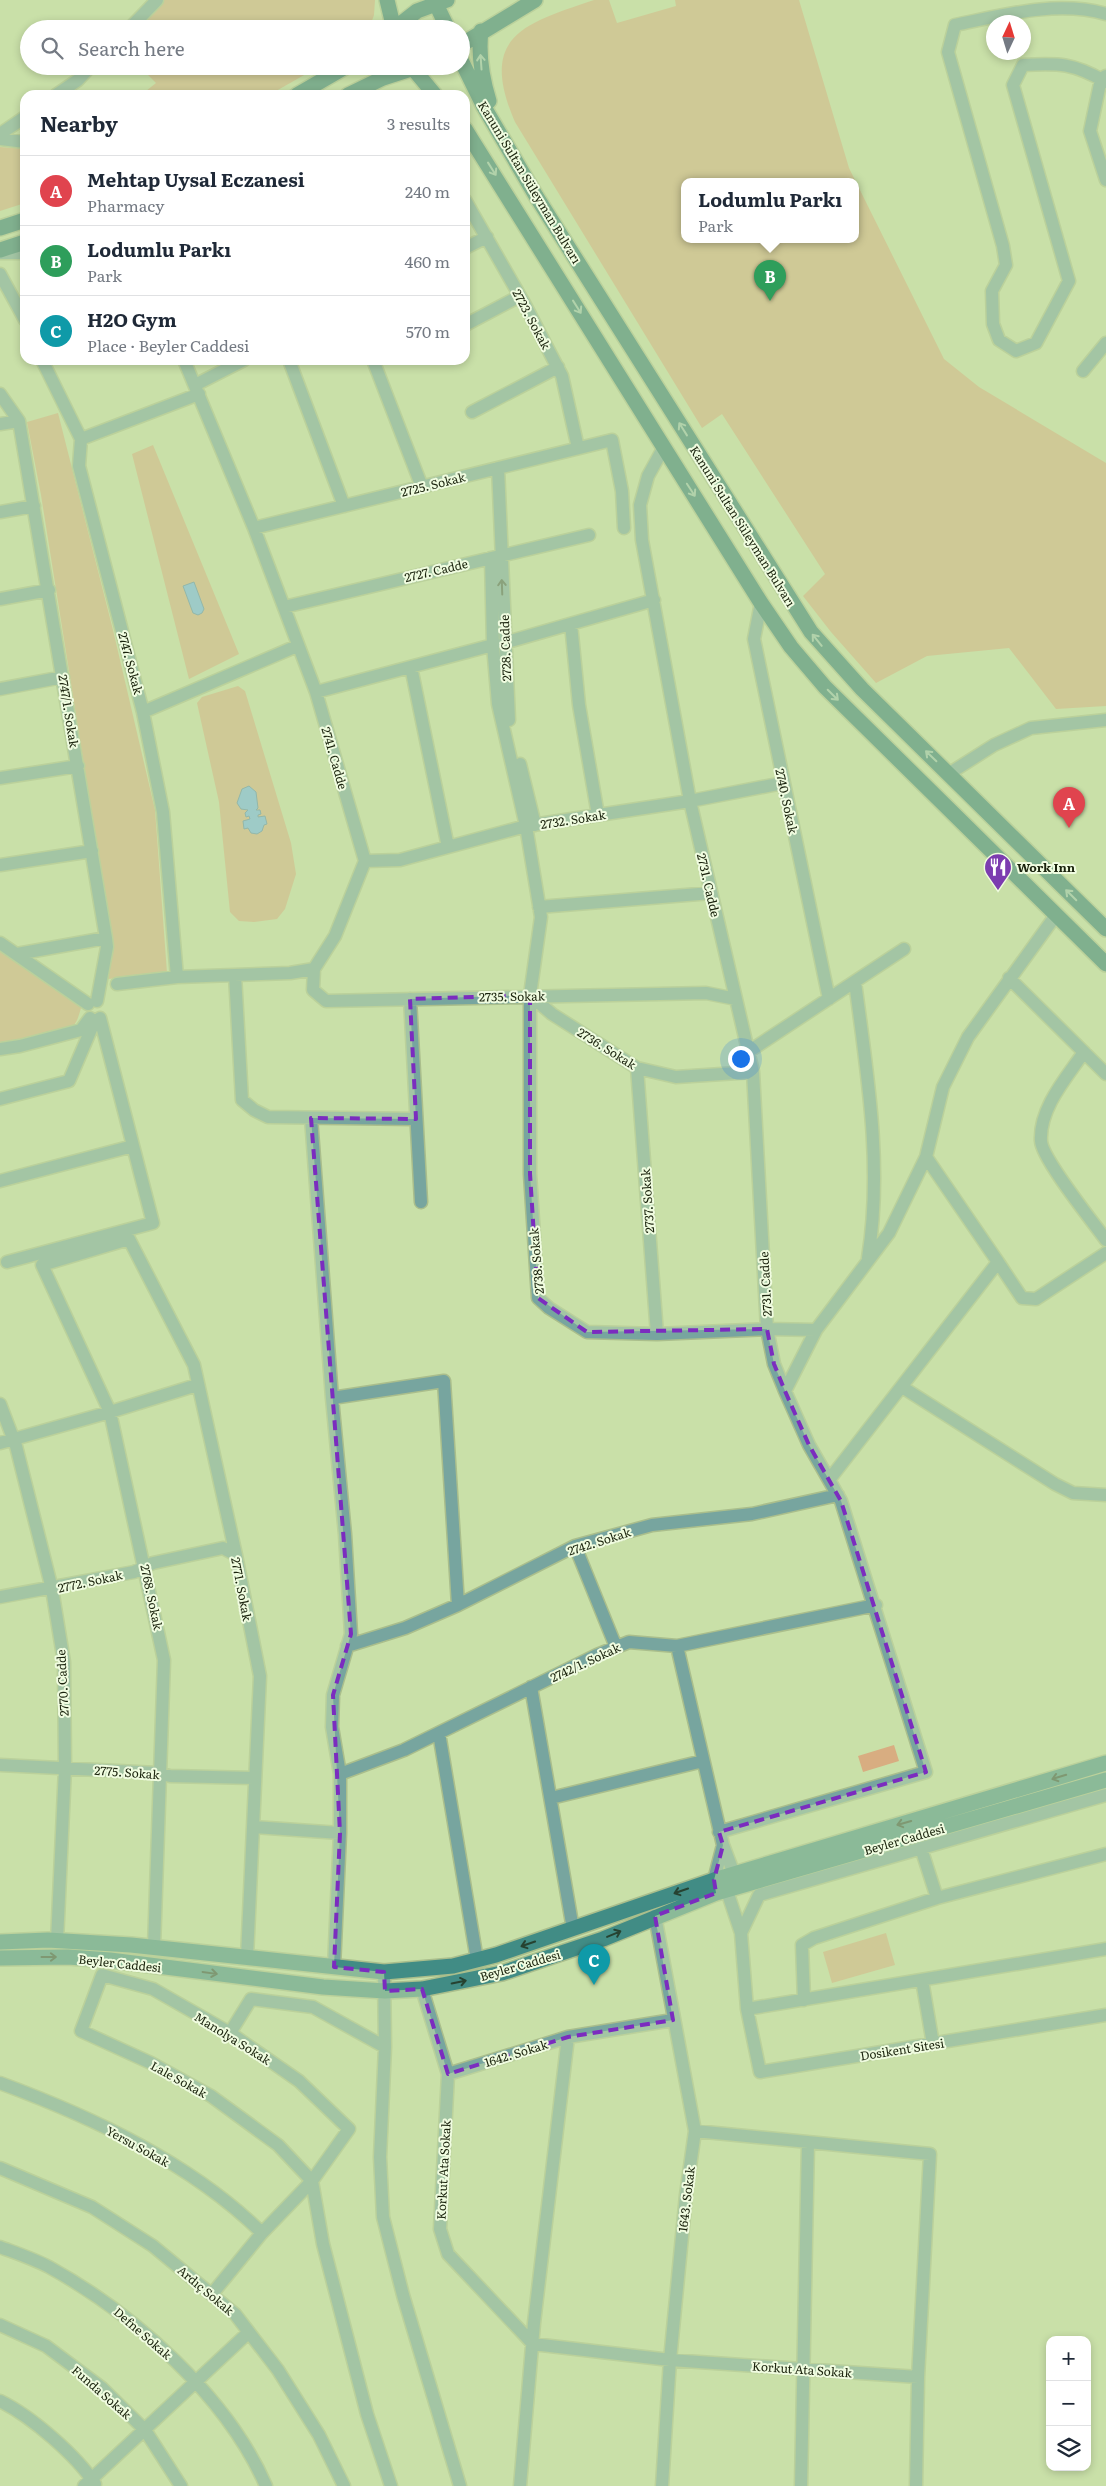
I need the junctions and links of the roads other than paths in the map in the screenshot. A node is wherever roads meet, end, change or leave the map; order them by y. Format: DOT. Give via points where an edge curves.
graph roads {
  1 [pos="157,0"];
  2 [pos="386,0"];
  3 [pos="535,0"];
  4 [pos="439,1"];
  5 [pos="1106,14"];
  6 [pos="138,20"];
  7 [pos="392,20"];
  8 [pos="406,20"];
  9 [pos="445,20"];
  10 [pos="481,31"];
  11 [pos="470,39"];
  12 [pos="83,75"];
  13 [pos="331,75"];
  14 [pos="392,75"];
  15 [pos="421,75"];
  16 [pos="469,75"];
  17 [pos="1104,79"];
  18 [pos="63,90"];
  19 [pos="306,90"];
  20 [pos="360,90"];
  21 [pos="431,90"];
  22 [pos="20,120"];
  23 [pos="496,126"];
  24 [pos="0,134"];
  25 [pos="470,137"];
  26 [pos="0,139"];
  27 [pos="20,141"];
  28 [pos="1106,180"];
  29 [pos="470,209"];
  30 [pos="20,222"];
  31 [pos="0,228"];
  32 [pos="487,238"];
  33 [pos="20,244"];
  34 [pos="470,246"];
  35 [pos="0,251"];
  36 [pos="20,253"];
  37 [pos="0,274"];
  38 [pos="520,296"];
  39 [pos="20,311"];
  40 [pos="470,322"];
  41 [pos="1106,343"];
  42 [pos="44,365"];
  43 [pos="186,365"];
  44 [pos="236,365"];
  45 [pos="291,365"];
  46 [pos="375,365"];
  47 [pos="558,367"];
  48 [pos="1083,371"];
  49 [pos="197,390"];
  50 [pos="0,394"];
  51 [pos="472,412"];
  52 [pos="19,421"];
  53 [pos="0,424"];
  54 [pos="81,439"];
  55 [pos="664,447"];
  56 [pos="578,448"];
  57 [pos="498,468"];
  58 [pos="422,487"];
  59 [pos="34,506"];
  60 [pos="344,506"];
  61 [pos="0,512"];
  62 [pos="254,528"];
  63 [pos="624,528"];
  64 [pos="589,534"];
  65 [pos="496,556"];
  66 [pos="48,590"];
  67 [pos="0,599"];
  68 [pos="654,600"];
  69 [pos="761,603"];
  70 [pos="284,606"];
  71 [pos="571,624"];
  72 [pos="499,644"];
  73 [pos="298,646"];
  74 [pos="411,667"];
  75 [pos="64,677"];
  76 [pos="0,689"];
  77 [pos="316,692"];
  78 [pos="143,712"];
  79 [pos="1106,720"];
  80 [pos="78,766"];
  81 [pos="950,774"];
  82 [pos="0,778"];
  83 [pos="783,783"];
  84 [pos="690,801"];
  85 [pos="598,815"];
  86 [pos="531,825"];
  87 [pos="448,848"];
  88 [pos="92,852"];
  89 [pos="365,861"];
  90 [pos="0,865"];
  91 [pos="711,893"];
  92 [pos="539,908"];
  93 [pos="1056,914"];
  94 [pos="1106,929"];
  95 [pos="106,938"];
  96 [pos="0,943"];
  97 [pos="904,949"];
  98 [pos="17,954"];
  99 [pos="1106,964"];
  100 [pos="314,969"];
  101 [pos="235,975"];
  102 [pos="177,977"];
  103 [pos="1008,978"];
  104 [pos="855,982"];
  105 [pos="117,984"];
  106 [pos="530,995"];
  107 [pos="410,998"];
  108 [pos="736,999"];
  109 [pos="829,999"];
  110 [pos="92,1002"];
  111 [pos="95,1018"];
  112 [pos="0,1049"];
  113 [pos="748,1052"];
  114 [pos="1084,1052"];
  115 [pos="637,1068"];
  116 [pos="753,1072"];
  117 [pos="1106,1074"];
  118 [pos="0,1099"];
  119 [pos="311,1118"];
  120 [pos="416,1119"];
  121 [pos="133,1146"];
  122 [pos="926,1157"];
  123 [pos="0,1182"];
  124 [pos="421,1202"];
  125 [pos="1106,1240"];
  126 [pos="1106,1253"];
  127 [pos="868,1260"];
  128 [pos="6,1262"];
  129 [pos="998,1262"];
  130 [pos="42,1266"];
  131 [pos="767,1328"];
  132 [pos="816,1330"];
  133 [pos="657,1334"];
  134 [pos="197,1384"];
  135 [pos="902,1387"];
  136 [pos="785,1391"];
  137 [pos="332,1398"];
  138 [pos="0,1404"];
  139 [pos="110,1412"];
  140 [pos="13,1438"];
  141 [pos="0,1443"];
  142 [pos="829,1480"];
  143 [pos="838,1495"];
  144 [pos="1106,1495"];
  145 [pos="575,1546"];
  146 [pos="236,1554"];
  147 [pos="146,1567"];
  148 [pos="52,1589"];
  149 [pos="0,1597"];
  150 [pos="458,1605"];
  151 [pos="876,1605"];
  152 [pos="346,1646"];
  153 [pos="677,1646"];
  154 [pos="616,1647"];
  155 [pos="532,1687"];
  156 [pos="439,1733"];
  157 [pos="703,1761"];
  158 [pos="1106,1763"];
  159 [pos="0,1765"];
  160 [pos="65,1768"];
  161 [pos="162,1774"];
  162 [pos="340,1774"];
  163 [pos="254,1778"];
  164 [pos="1106,1780"];
  165 [pos="1106,1795"];
  166 [pos="551,1798"];
  167 [pos="253,1827"];
  168 [pos="719,1832"];
  169 [pos="340,1833"];
  170 [pos="722,1845"];
  171 [pos="921,1848"];
  172 [pos="1106,1854"];
  173 [pos="725,1885"];
  174 [pos="937,1898"];
  175 [pos="652,1909"];
  176 [pos="573,1929"];
  177 [pos="741,1933"];
  178 [pos="57,1941"];
  179 [pos="0,1942"];
  180 [pos="154,1947"];
  181 [pos="1106,1950"];
  182 [pos="247,1957"];
  183 [pos="0,1958"];
  184 [pos="476,1960"];
  185 [pos="334,1967"];
  186 [pos="384,1972"];
  187 [pos="102,1974"];
  188 [pos="922,1980"];
  189 [pos="422,1989"];
  190 [pos="385,1991"];
  191 [pos="804,2000"];
  192 [pos="747,2009"];
  193 [pos="1106,2015"];
  194 [pos="673,2020"];
  195 [pos="230,2033"];
  196 [pos="568,2037"];
  197 [pos="933,2044"];
  198 [pos="384,2047"];
  199 [pos="448,2074"];
  200 [pos="0,2083"];
  201 [pos="695,2131"];
  202 [pos="808,2142"];
  203 [pos="0,2168"];
  204 [pos="312,2181"];
  205 [pos="262,2233"];
  206 [pos="0,2247"];
  207 [pos="212,2294"];
  208 [pos="0,2325"];
  209 [pos="249,2332"];
  210 [pos="533,2344"];
  211 [pos="670,2360"];
  212 [pos="803,2370"];
  213 [pos="918,2377"];
  214 [pos="195,2383"];
  215 [pos="0,2401"];
  216 [pos="144,2430"];
  217 [pos="90,2484"];
  218 [pos="181,2486"];
  219 [pos="266,2486"];
  220 [pos="344,2486"];
  221 [pos="390,2486"];
  222 [pos="460,2486"];
  223 [pos="520,2486"];
  224 [pos="662,2486"];
  225 [pos="801,2486"];
  226 [pos="916,2486"];
  1 -- 6 [label="street"];
  2 -- 7 [label="main road"];
  3 -- 10 [label="main road"];
  4 -- 8 [label="main road"];
  4 -- 9 [label="main road"];
  5 -- 17 [label="street" via="1091,9 1047,6 955,25 948,52 1006,265 992,291 993,324 999,340 1016,351 1036,343 1069,281 1013,86 1023,65 1060,63"];
  10 -- 11 [label="main road"];
  23 -- 10 [label="main road, one-way" via="483,81"];
  12 -- 18 [label="street"];
  13 -- 19 [label="main road"];
  14 -- 20 [label="main road"];
  15 -- 21 [label="main road"];
  16 -- 23 [label="main road, Kanuni Sultan Süleyman Bulvarı"];
  17 -- 28 [label="street" via="1090,131"];
  22 -- 24 [label="street"];
  81 -- 23 [label="main road, Kanuni Sultan Süleyman Bulvarı, one-way" via="838,664 795,610 536,196"];
  25 -- 55 [label="main road, Kanuni Sultan Süleyman Bulvarı, one-way"];
  26 -- 27 [label="street"];
  29 -- 32 [label="street, 2723. Sokak"];
  30 -- 31 [label="main road"];
  32 -- 34 [label="street"];
  32 -- 38 [label="street, 2723. Sokak"];
  33 -- 35 [label="main road"];
  35 -- 36 [label="street"];
  37 -- 39 [label="street"];
  38 -- 40 [label="street"];
  38 -- 47 [label="street, 2723. Sokak"];
  41 -- 48 [label="street"];
  42 -- 54 [label="street"];
  43 -- 49 [label="street, 2741. Cadde"];
  44 -- 49 [label="street"];
  45 -- 60 [label="street"];
  46 -- 58 [label="street"];
  47 -- 51 [label="street"];
  47 -- 56 [label="street, 2723. Sokak"];
  49 -- 54 [label="street"];
  49 -- 62 [label="street, 2741. Cadde"];
  50 -- 52 [label="street"];
  52 -- 53 [label="street"];
  52 -- 59 [label="street, 2747/1. Sokak"];
  54 -- 78 [label="street, 2747. Sokak" via="79,466"];
  55 -- 68 [label="street, 2731. Cadde" via="648,476 640,505 642,540"];
  55 -- 69 [label="main road, Kanuni Sultan Süleyman Bulvarı, one-way"];
  56 -- 57 [label="street, 2725. Sokak"];
  56 -- 63 [label="street, 2725. Sokak" via="612,440 622,491"];
  57 -- 58 [label="street, 2725. Sokak"];
  57 -- 65 [label="street, 2728. Cadde"];
  58 -- 60 [label="street, 2725. Sokak"];
  59 -- 61 [label="street"];
  59 -- 66 [label="street, 2747/1. Sokak"];
  60 -- 62 [label="street, 2725. Sokak"];
  62 -- 70 [label="street, 2741. Cadde"];
  64 -- 65 [label="street, 2727. Cadde"];
  65 -- 70 [label="street, 2727. Cadde"];
  65 -- 72 [label="street, 2728. Cadde"];
  66 -- 67 [label="street"];
  66 -- 75 [label="street, 2747/1. Sokak"];
  68 -- 71 [label="street"];
  68 -- 84 [label="street, 2731. Cadde"];
  69 -- 83 [label="street, 2740. Sokak" via="754,639"];
  69 -- 93 [label="main road, Kanuni Sultan Süleyman Bulvarı, one-way" via="825,687"];
  70 -- 73 [label="street, 2741. Cadde"];
  71 -- 72 [label="street"];
  71 -- 85 [label="street" via="579,705"];
  72 -- 74 [label="street"];
  72 -- 86 [label="street, 2728. Cadde" via="500,717"];
  73 -- 77 [label="street, 2741. Cadde"];
  73 -- 78 [label="street"];
  74 -- 77 [label="street"];
  74 -- 87 [label="street"];
  75 -- 76 [label="street"];
  75 -- 80 [label="street, 2747/1. Sokak"];
  77 -- 89 [label="street, 2741. Cadde"];
  78 -- 102 [label="street, 2747. Sokak" via="163,812"];
  79 -- 81 [label="street" via="1031,728 994,744"];
  80 -- 82 [label="street"];
  80 -- 88 [label="street, 2747/1. Sokak"];
  94 -- 81 [label="main road, Kanuni Sultan Süleyman Bulvarı, one-way"];
  83 -- 84 [label="street, 2732. Sokak"];
  83 -- 109 [label="street, 2740. Sokak"];
  84 -- 85 [label="street, 2732. Sokak"];
  84 -- 91 [label="street, 2731. Cadde"];
  85 -- 86 [label="street, 2732. Sokak"];
  86 -- 87 [label="street, 2732. Sokak"];
  86 -- 92 [label="street, 2728. Cadde"];
  87 -- 89 [label="street, 2732. Sokak" via="400,860"];
  88 -- 90 [label="street"];
  88 -- 95 [label="street, 2747/1. Sokak"];
  89 -- 100 [label="street" via="335,936"];
  91 -- 92 [label="street"];
  91 -- 108 [label="street, 2731. Cadde"];
  92 -- 106 [label="street, 2728. Cadde" via="541,917"];
  93 -- 99 [label="main road, Kanuni Sultan Süleyman Bulvarı"];
  93 -- 103 [label="street"];
  95 -- 98 [label="street"];
  95 -- 110 [label="street, 2747/1. Sokak" via="107,947"];
  96 -- 98 [label="street"];
  97 -- 104 [label="street"];
  98 -- 110 [label="street"];
  100 -- 101 [label="street"];
  100 -- 107 [label="street, 2735. Sokak" via="313,990 326,1001"];
  101 -- 102 [label="street"];
  101 -- 119 [label="street" via="242,1100 268,1117"];
  102 -- 105 [label="street"];
  103 -- 114 [label="street"];
  103 -- 122 [label="street" via="968,1037 943,1087"];
  104 -- 109 [label="street"];
  104 -- 127 [label="street" via="872,1113 874,1222"];
  106 -- 107 [label="street, 2735. Sokak"];
  106 -- 108 [label="street, 2735. Sokak" via="706,992"];
  106 -- 115 [label="street, 2736. Sokak" via="552,1014"];
  106 -- 133 [label="street, 2738. Sokak" via="530,1174 538,1298 587,1332"];
  107 -- 120 [label="street"];
  108 -- 113 [label="street, 2731. Cadde"];
  109 -- 113 [label="street"];
  110 -- 111 [label="street" via="100,1002 103,1009"];
  111 -- 112 [label="street" via="81,1030"];
  111 -- 118 [label="street" via="69,1081"];
  111 -- 121 [label="street" via="111,1053"];
  113 -- 116 [label="street, 2731. Cadde"];
  114 -- 117 [label="street"];
  114 -- 125 [label="street" via="1060,1086 1045,1115 1041,1142 1057,1173"];
  115 -- 116 [label="street, 2736. Sokak" via="676,1077"];
  115 -- 133 [label="street, 2737. Sokak"];
  116 -- 131 [label="street, 2731. Cadde"];
  119 -- 120 [label="street"];
  119 -- 137 [label="street"];
  120 -- 124 [label="street"];
  121 -- 123 [label="street"];
  121 -- 128 [label="street" via="153,1223"];
  122 -- 127 [label="street" via="889,1233"];
  122 -- 129 [label="street"];
  126 -- 129 [label="street" via="1036,1299 1022,1298"];
  127 -- 132 [label="street"];
  129 -- 135 [label="street"];
  130 -- 134 [label="street, 2771. Sokak" via="129,1239 194,1365"];
  130 -- 139 [label="street, 2768. Sokak"];
  131 -- 132 [label="street, 2738. Sokak"];
  131 -- 133 [label="street, 2738. Sokak"];
  131 -- 136 [label="street, 2731. Cadde" via="774,1364"];
  132 -- 136 [label="street"];
  134 -- 139 [label="street"];
  134 -- 146 [label="street, 2771. Sokak"];
  135 -- 142 [label="street"];
  135 -- 144 [label="street" via="1055,1484 1073,1493"];
  136 -- 142 [label="street, 2731. Cadde"];
  137 -- 150 [label="street" via="444,1381"];
  137 -- 152 [label="street" via="346,1534 350,1634"];
  138 -- 140 [label="street, 2770. Cadde"];
  139 -- 140 [label="street"];
  139 -- 147 [label="street, 2768. Sokak"];
  140 -- 141 [label="street"];
  140 -- 148 [label="street, 2770. Cadde"];
  142 -- 143 [label="street, 2731. Cadde"];
  143 -- 145 [label="street, 2742. Sokak" via="752,1514 652,1524"];
  143 -- 151 [label="street, 2731. Cadde"];
  145 -- 150 [label="street, 2742. Sokak"];
  145 -- 154 [label="street"];
  146 -- 147 [label="street, 2772. Sokak" via="223,1548"];
  146 -- 163 [label="street, 2771. Sokak" via="260,1676"];
  147 -- 148 [label="street, 2772. Sokak"];
  147 -- 161 [label="street, 2768. Sokak" via="164,1660"];
  148 -- 149 [label="street, 2772. Sokak"];
  148 -- 160 [label="street, 2770. Cadde" via="64,1662"];
  150 -- 152 [label="street, 2742. Sokak" via="405,1628"];
  151 -- 153 [label="street, 2742/1. Sokak"];
  151 -- 168 [label="street, 2731. Cadde" via="926,1772"];
  152 -- 162 [label="street" via="333,1695 332,1727"];
  153 -- 154 [label="street, 2742/1. Sokak" via="628,1642"];
  153 -- 157 [label="street"];
  154 -- 155 [label="street, 2742/1. Sokak"];
  155 -- 156 [label="street, 2742/1. Sokak"];
  155 -- 166 [label="street"];
  156 -- 162 [label="street, 2742/1. Sokak"];
  156 -- 184 [label="street"];
  157 -- 166 [label="street"];
  157 -- 168 [label="street"];
  158 -- 173 [label="main road, Beyler Caddesi, one-way"];
  159 -- 160 [label="street, 2775. Sokak"];
  160 -- 161 [label="street, 2775. Sokak"];
  160 -- 178 [label="street, 2770. Cadde"];
  161 -- 163 [label="street, 2775. Sokak"];
  161 -- 180 [label="street, 2768. Sokak"];
  162 -- 169 [label="street"];
  163 -- 167 [label="street, 2771. Sokak"];
  164 -- 173 [label="main road, Beyler Caddesi"];
  165 -- 171 [label="street, Dosikent Sitesi"];
  166 -- 176 [label="street"];
  167 -- 169 [label="street"];
  167 -- 182 [label="street, 2771. Sokak"];
  168 -- 170 [label="street"];
  169 -- 185 [label="street"];
  170 -- 173 [label="street"];
  170 -- 173 [label="street"];
  171 -- 174 [label="street"];
  171 -- 177 [label="street, Dosikent Sitesi" via="759,1895"];
  172 -- 174 [label="street"];
  173 -- 175 [label="main road, Beyler Caddesi"];
  173 -- 177 [label="street"];
  174 -- 191 [label="street" via="814,1938 802,1945"];
  175 -- 176 [label="main road, Beyler Caddesi"];
  189 -- 175 [label="main road, Beyler Caddesi, one-way" via="502,1973 602,1938"];
  175 -- 194 [label="street, 1643. Sokak"];
  176 -- 184 [label="main road, Beyler Caddesi, one-way"];
  177 -- 192 [label="street, Dosikent Sitesi"];
  178 -- 179 [label="main road, Beyler Caddesi"];
  178 -- 180 [label="main road, Beyler Caddesi"];
  180 -- 182 [label="main road, Beyler Caddesi"];
  181 -- 188 [label="street"];
  182 -- 185 [label="main road, Beyler Caddesi"];
  183 -- 190 [label="main road, Beyler Caddesi, one-way" via="110,1960 283,1983"];
  184 -- 186 [label="main road, Beyler Caddesi" via="452,1966"];
  185 -- 186 [label="main road, Beyler Caddesi"];
  186 -- 190 [label="street"];
  187 -- 195 [label="street, Manolya Sokak" via="153,1989"];
  187 -- 204 [label="street, Lale Sokak" via="81,2031 151,2063 211,2096 278,2145"];
  188 -- 191 [label="street"];
  188 -- 197 [label="street"];
  189 -- 190 [label="main road, Beyler Caddesi"];
  189 -- 199 [label="street"];
  190 -- 198 [label="street"];
  191 -- 192 [label="street"];
  192 -- 197 [label="street, Dosikent Sitesi" via="760,2072"];
  193 -- 197 [label="street, Dosikent Sitesi"];
  194 -- 196 [label="street, 1642. Sokak"];
  194 -- 201 [label="street, 1643. Sokak"];
  195 -- 198 [label="street" via="251,1999 313,2007"];
  195 -- 204 [label="street, Manolya Sokak" via="299,2081 348,2129"];
  196 -- 199 [label="street, 1642. Sokak"];
  196 -- 210 [label="street"];
  198 -- 222 [label="street" via="380,2157 383,2217"];
  199 -- 210 [label="street, Korkut Ata Sokak" via="440,2229 448,2254"];
  200 -- 205 [label="street, Yersu Sokak" via="67,2108 150,2151 234,2206"];
  201 -- 202 [label="street"];
  201 -- 211 [label="street, 1643. Sokak"];
  202 -- 212 [label="street"];
  202 -- 213 [label="street" via="930,2154"];
  203 -- 207 [label="street, Ardıç Sokak" via="92,2208 153,2246"];
  204 -- 205 [label="street"];
  204 -- 221 [label="street" via="323,2244 367,2414"];
  205 -- 207 [label="street"];
  206 -- 214 [label="street, Defne Sokak" via="48,2267 113,2307 162,2346"];
  207 -- 209 [label="street, Ardıç Sokak" via="235,2314"];
  208 -- 216 [label="street, Funda Sokak" via="46,2346 102,2388"];
  209 -- 214 [label="street"];
  209 -- 220 [label="street, Ardıç Sokak" via="278,2370 318,2435"];
  210 -- 211 [label="street, Korkut Ata Sokak"];
  210 -- 223 [label="street"];
  211 -- 212 [label="street, Korkut Ata Sokak"];
  211 -- 224 [label="street, 1643. Sokak"];
  212 -- 213 [label="street, Korkut Ata Sokak"];
  212 -- 225 [label="street"];
  213 -- 226 [label="street"];
  214 -- 216 [label="street"];
  214 -- 219 [label="street, Defne Sokak" via="230,2423"];
  215 -- 217 [label="street" via="15,2408 76,2460"];
  216 -- 217 [label="street"];
  216 -- 218 [label="street, Funda Sokak"];
}
